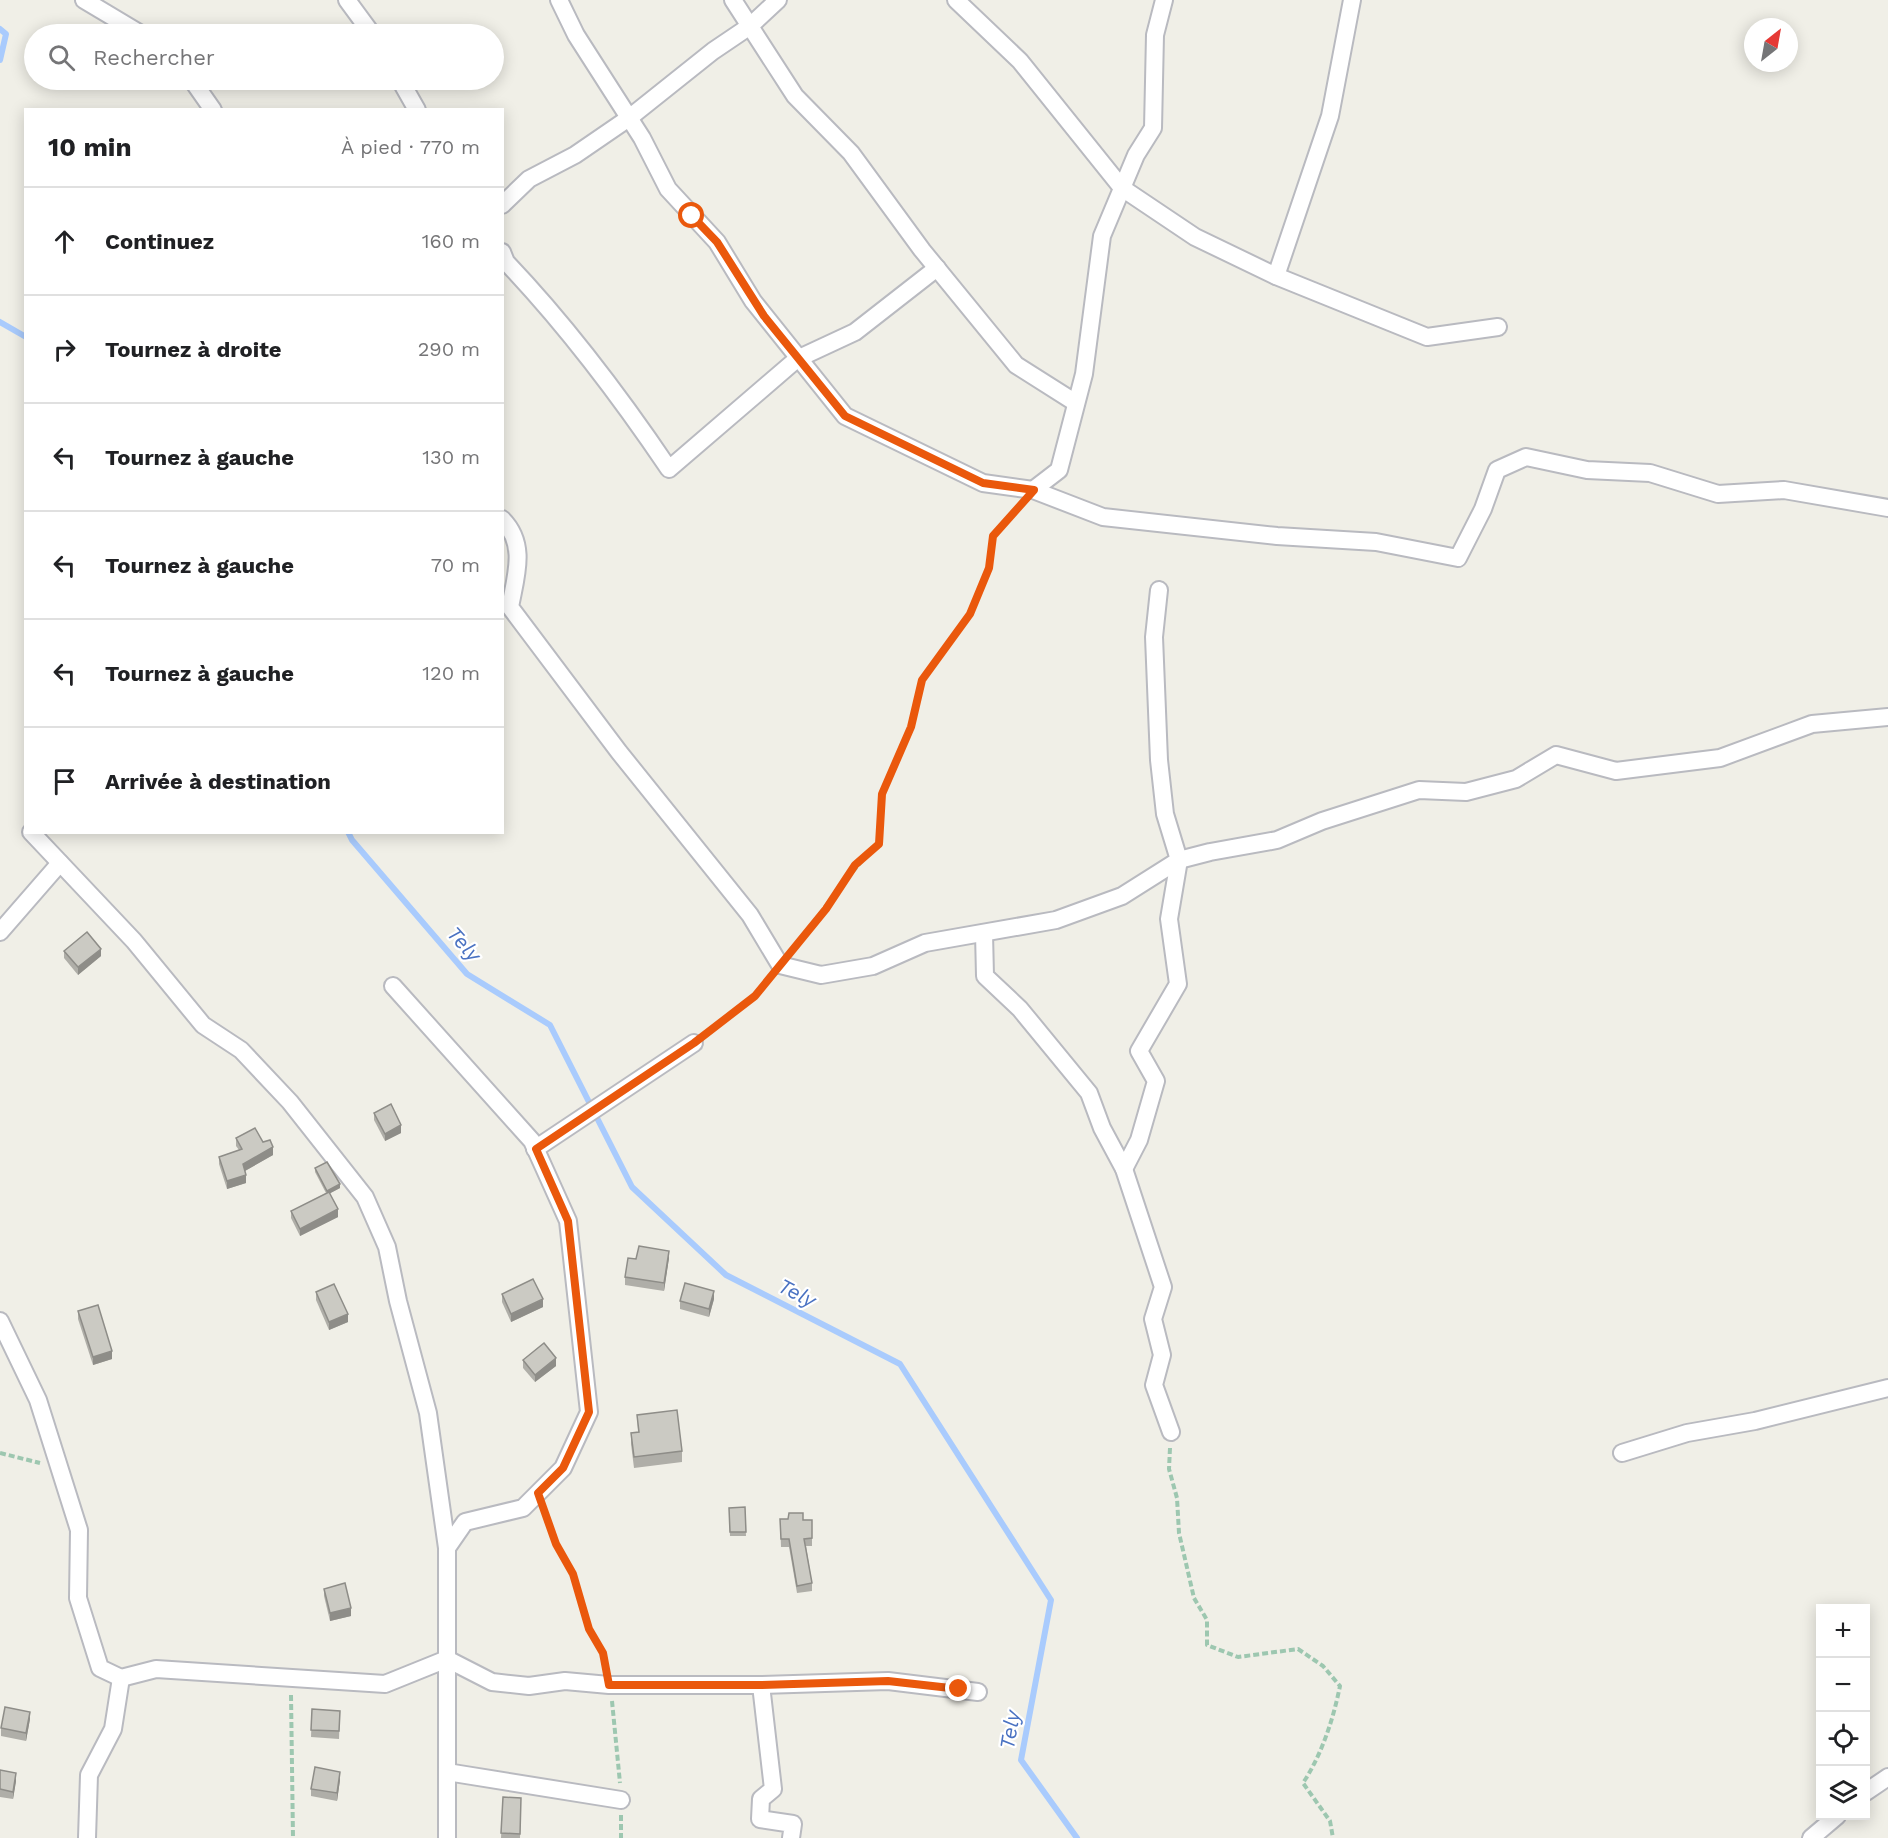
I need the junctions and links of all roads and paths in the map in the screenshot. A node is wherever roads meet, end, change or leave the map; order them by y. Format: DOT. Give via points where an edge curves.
graph roads {
  1 [pos="84,0"];
  2 [pos="347,0"];
  3 [pos="559,0"];
  4 [pos="733,0"];
  5 [pos="778,0"];
  6 [pos="956,0"];
  7 [pos="1164,0"];
  8 [pos="1352,0"];
  9 [pos="124,24"];
  10 [pos="365,24"];
  11 [pos="750,26"];
  12 [pos="199,90"];
  13 [pos="406,90"];
  14 [pos="212,108"];
  15 [pos="416,108"];
  16 [pos="629,118"];
  17 [pos="1122,188"];
  18 [pos="504,203"];
  19 [pos="504,257"];
  20 [pos="937,268"];
  21 [pos="1276,276"];
  22 [pos="1498,327"];
  23 [pos="797,359"];
  24 [pos="1076,403"];
  25 [pos="1034,490"];
  26 [pos="1888,508"];
  27 [pos="504,521"];
  28 [pos="1159,590"];
  29 [pos="1888,717"];
  30 [pos="33,834"];
  31 [pos="1179,860"];
  32 [pos="60,863"];
  33 [pos="0,932"];
  34 [pos="984,933"];
  35 [pos="780,965"];
  36 [pos="393,986"];
  37 [pos="694,1043"];
  38 [pos="536,1149"];
  39 [pos="1124,1169"];
  40 [pos="0,1321"];
  41 [pos="1888,1388"];
  42 [pos="1171,1432"];
  43 [pos="0,1453"];
  44 [pos="1622,1453"];
  45 [pos="57,1460"];
  46 [pos="538,1493"];
  47 [pos="447,1548"];
  48 [pos="447,1659"];
  49 [pos="290,1676"];
  50 [pos="121,1678"];
  51 [pos="609,1685"];
  52 [pos="761,1685"];
  53 [pos="978,1692"];
  54 [pos="447,1772"];
  55 [pos="1888,1777"];
  56 [pos="1870,1789"];
  57 [pos="621,1800"];
  58 [pos="1831,1820"];
  59 [pos="87,1838"];
  60 [pos="292,1838"];
  61 [pos="447,1838"];
  62 [pos="621,1838"];
  63 [pos="791,1838"];
  64 [pos="1333,1838"];
  65 [pos="1811,1838"];
  1 -- 9 [label="street"];
  2 -- 10 [label="street"];
  3 -- 16 [label="street" via="576,35"];
  4 -- 11 [label="street"];
  5 -- 11 [label="street"];
  6 -- 17 [label="street" via="1020,62"];
  7 -- 17 [label="street" via="1155,35 1153,128"];
  8 -- 21 [label="street" via="1330,116"];
  11 -- 16 [label="street"];
  11 -- 20 [label="street" via="795,96 851,153"];
  12 -- 14 [label="street"];
  13 -- 15 [label="street"];
  16 -- 18 [label="street" via="575,155 529,179"];
  16 -- 23 [label="street" via="668,189 717,242 753,302"];
  17 -- 21 [label="street" via="1195,237"];
  17 -- 24 [label="street" via="1102,236 1084,374"];
  19 -- 23 [label="street" via="591,360 669,469"];
  20 -- 23 [label="street" via="855,332"];
  20 -- 24 [label="street" via="1016,365"];
  21 -- 22 [label="street" via="1428,337"];
  23 -- 25 [label="street" via="845,416 983,483"];
  24 -- 25 [label="street" via="1059,470"];
  25 -- 26 [label="street" via="1103,517 1277,536 1376,542 1458,558 1483,509 1497,470 1526,458 1587,470 1650,472 1718,494 1784,490"];
  25 -- 35 [label="path" via="993,536 989,568 970,614 922,680 911,727 882,794 879,844 855,865 826,909"];
  27 -- 35 [label="street" via="515,531 519,565 510,607 750,915"];
  28 -- 31 [label="street" via="1154,638 1159,760 1165,814"];
  29 -- 31 [label="street" via="1812,724 1720,758 1616,771 1556,755 1516,779 1466,792 1419,790 1277,840"];
  30 -- 32 [label="street"];
  31 -- 34 [label="street" via="1122,896 1056,920"];
  31 -- 39 [label="street" via="1169,919 1178,984 1139,1051 1156,1081 1139,1140"];
  32 -- 33 [label="street"];
  32 -- 47 [label="street" via="134,942 203,1025 241,1050 290,1102 365,1197 387,1247 428,1413"];
  34 -- 35 [label="street" via="925,943 873,966 821,975"];
  34 -- 39 [label="street" via="985,976 1020,1009 1089,1093"];
  35 -- 37 [label="path" via="755,996"];
  36 -- 38 [label="street" via="456,1053"];
  37 -- 38 [label="street"];
  38 -- 46 [label="street" via="568,1221 589,1412 563,1468"];
  39 -- 42 [label="street" via="1163,1287 1153,1319 1162,1356 1154,1385"];
  40 -- 45 [label="street" via="38,1400"];
  41 -- 44 [label="street" via="1755,1421 1687,1433"];
  42 -- 64 [label="path" via="1169,1469 1179,1533 1194,1598 1207,1620 1207,1645 1238,1657 1298,1649 1323,1666 1340,1686 1327,1732 1303,1783 1330,1821"];
  43 -- 45 [label="path" via="38,1463"];
  45 -- 50 [label="street" via="79,1530 78,1598 85,1625 100,1668"];
  46 -- 47 [label="street" via="523,1508 465,1522"];
  46 -- 51 [label="path" via="556,1544 573,1574 589,1629 603,1653"];
  47 -- 48 [label="street"];
  48 -- 49 [label="street" via="385,1684"];
  48 -- 51 [label="street" via="492,1682 529,1686 564,1681"];
  48 -- 54 [label="street"];
  49 -- 50 [label="street" via="156,1669"];
  49 -- 60 [label="path"];
  50 -- 59 [label="street" via="113,1730 89,1775"];
  51 -- 52 [label="street"];
  51 -- 57 [label="path"];
  52 -- 53 [label="street" via="888,1681"];
  52 -- 63 [label="street" via="773,1789 760,1799 760,1819 793,1824"];
  54 -- 57 [label="street"];
  54 -- 61 [label="street"];
  55 -- 56 [label="street"];
  57 -- 62 [label="path"];
  58 -- 65 [label="street"];
}
